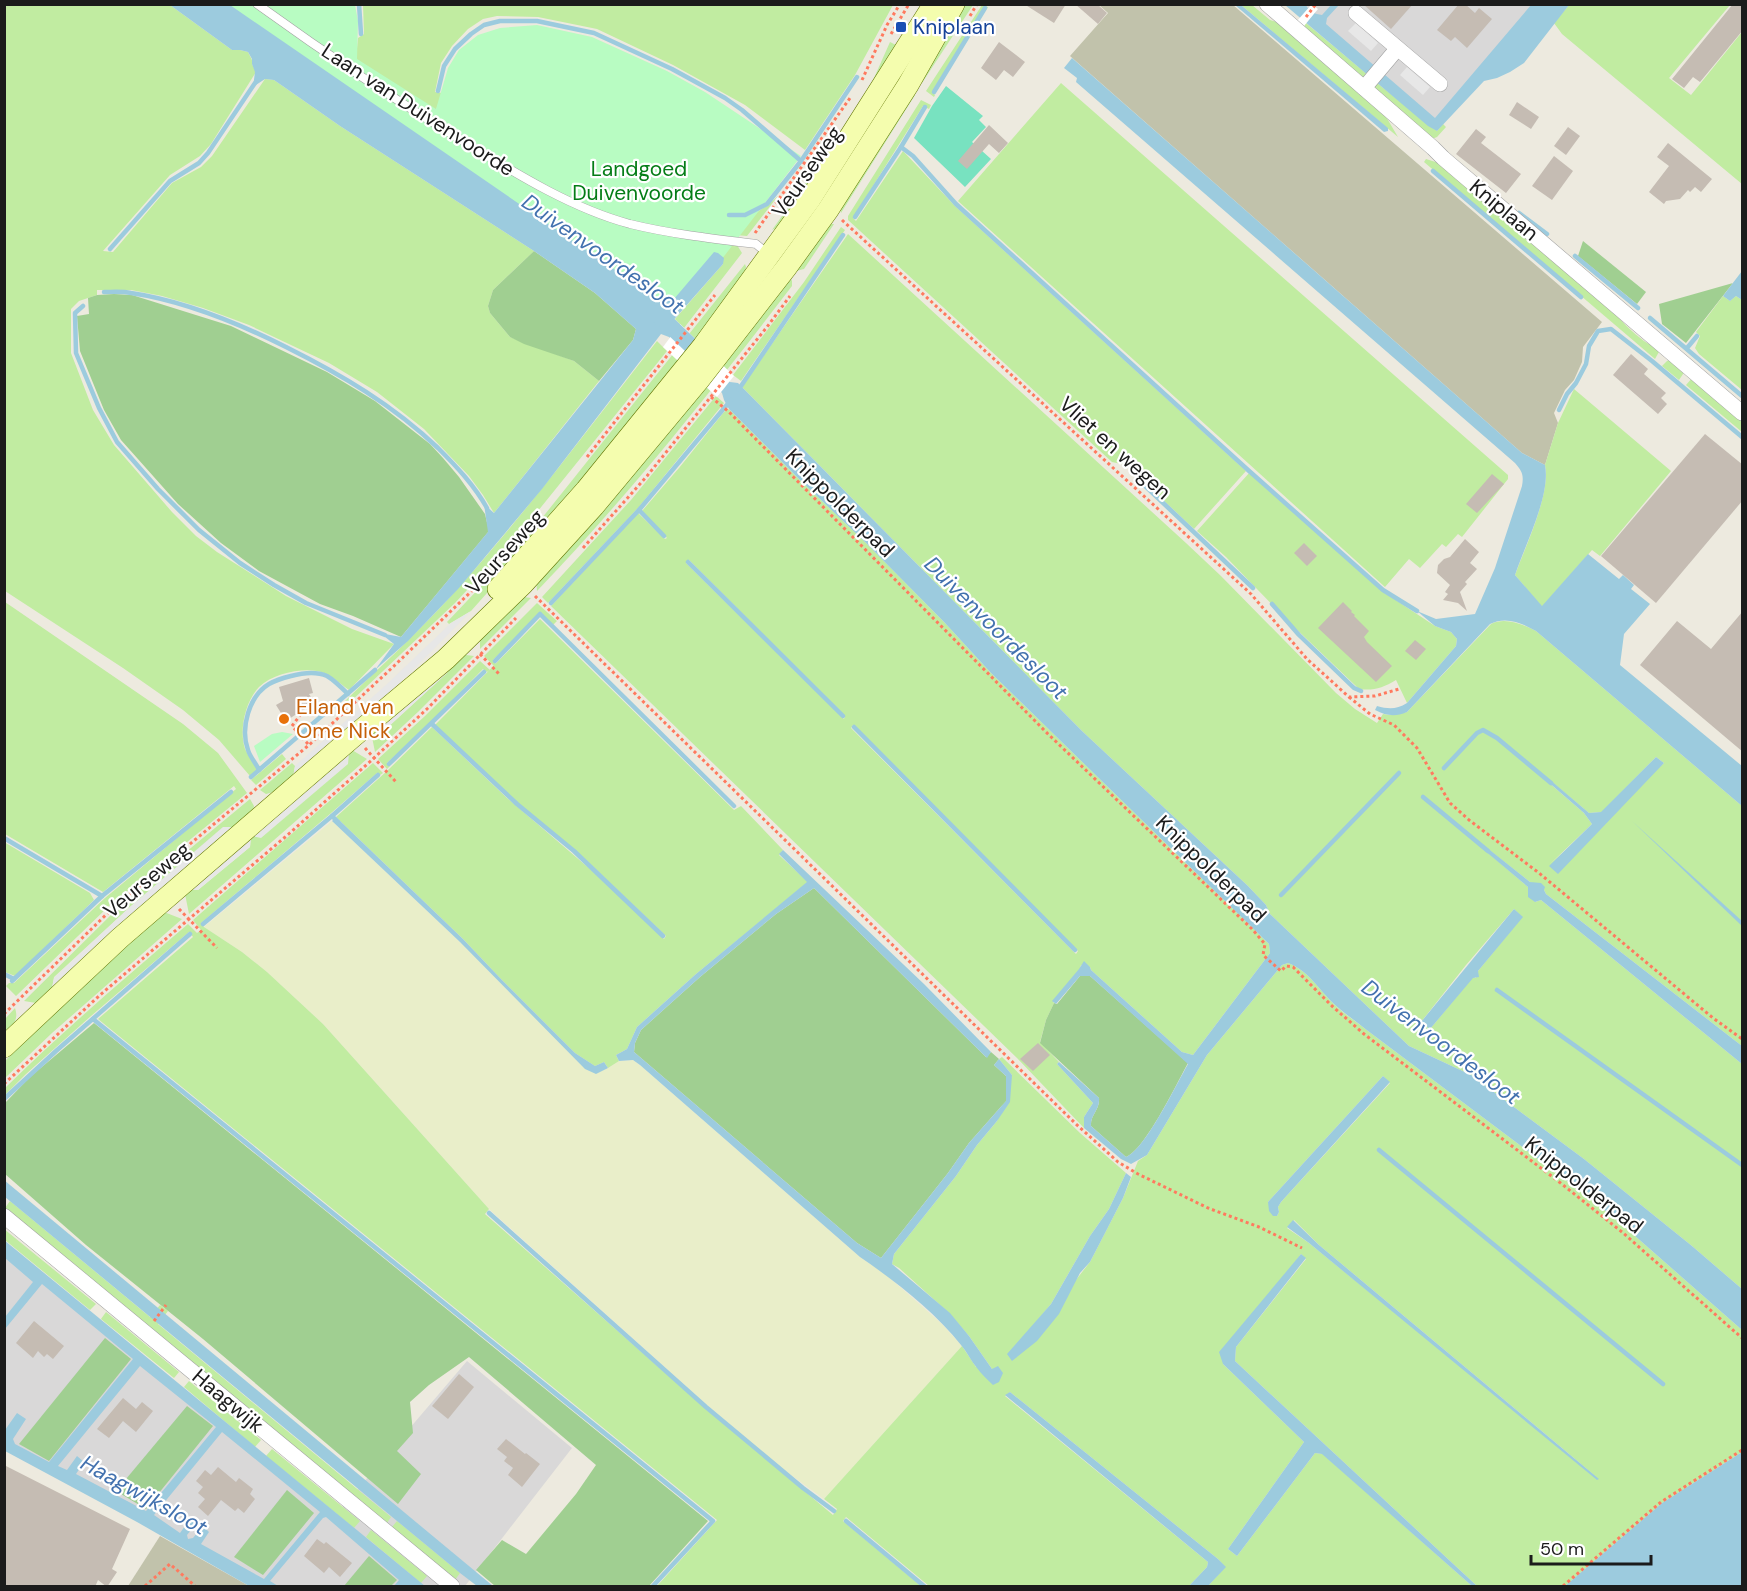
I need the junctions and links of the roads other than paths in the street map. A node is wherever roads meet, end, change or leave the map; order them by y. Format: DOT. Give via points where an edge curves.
graph roads {
  1 [pos="257,4"];
  2 [pos="934,4"];
  3 [pos="954,4"];
  4 [pos="1267,4"];
  5 [pos="1356,13"];
  6 [pos="1397,48"];
  7 [pos="1440,84"];
  8 [pos="1367,85"];
  9 [pos="778,262"];
  10 [pos="702,385"];
  11 [pos="1743,413"];
  12 [pos="356,735"];
  13 [pos="4,1047"];
  14 [pos="4,1216"];
  15 [pos="452,1587"];
  1 -- 9 [label="lane, Laan van Duivenvoorde" via="437,126 527,180 629,224 756,244"];
  2 -- 9 [label="main road, Veurseweg" via="811,198"];
  3 -- 9 [label="main road, Veurseweg" via="908,85 828,210"];
  4 -- 8 [label="street, Kniplaan"];
  5 -- 6 [label="street"];
  6 -- 7 [label="street"];
  6 -- 8 [label="street"];
  8 -- 11 [label="street, Kniplaan" via="1443,158"];
  9 -- 10 [label="main road, Veurseweg"];
  10 -- 12 [label="main road, Veurseweg" via="586,490 512,574"];
  10 -- 12 [label="main road, Veurseweg" via="523,584 446,659"];
  12 -- 13 [label="main road, Veurseweg" via="120,938"];
  14 -- 15 [label="street, Haagwijk"];
}
